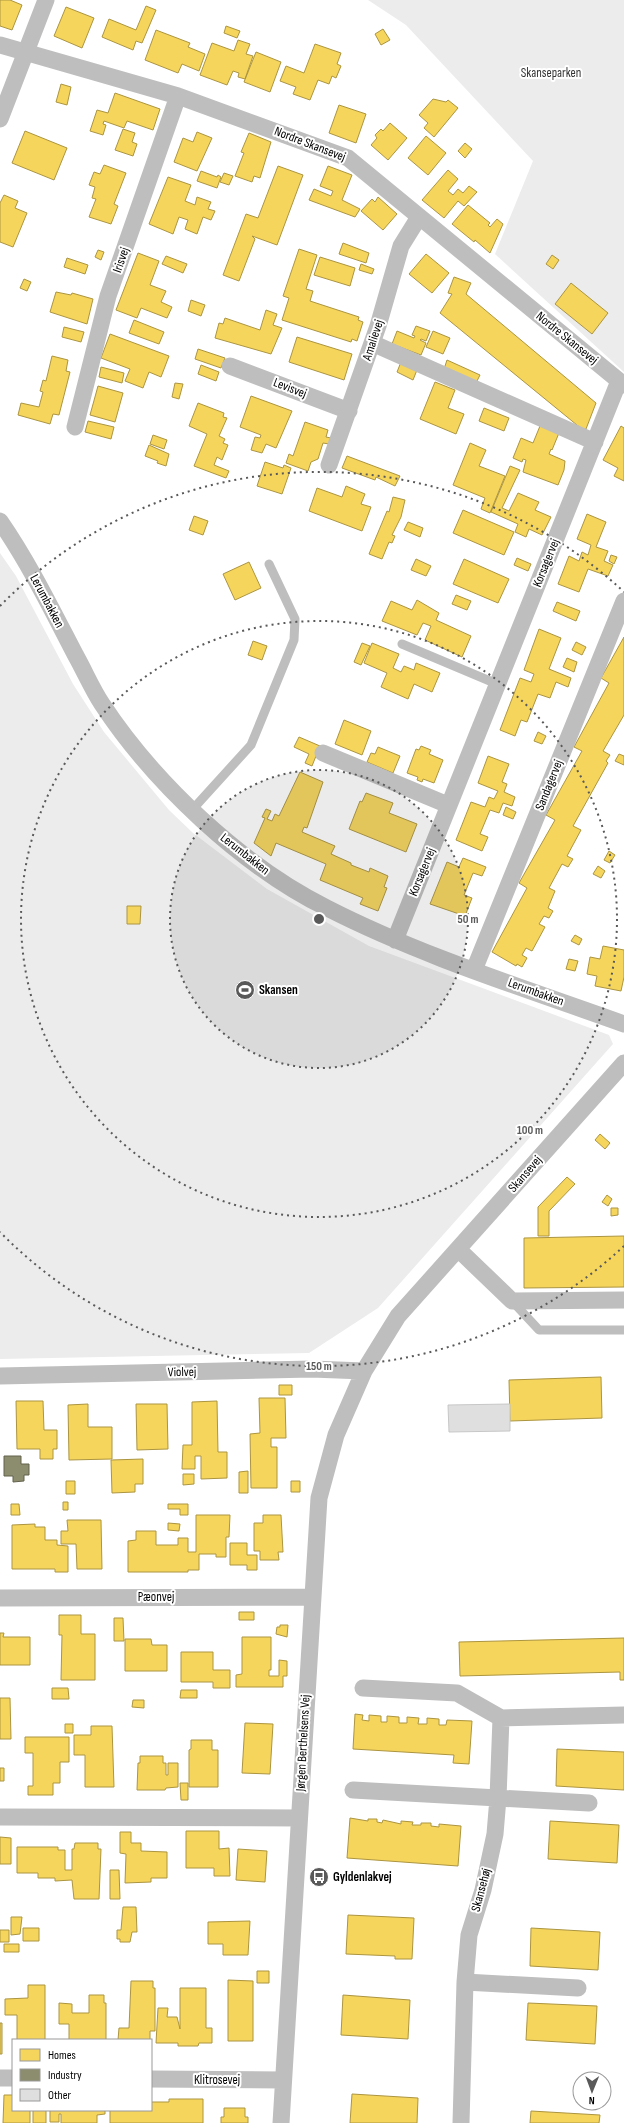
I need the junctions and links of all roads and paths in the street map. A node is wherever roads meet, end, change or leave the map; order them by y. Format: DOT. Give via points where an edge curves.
graph roads {
  1 [pos="46,0"];
  2 [pos="0,45"];
  3 [pos="24,52"];
  4 [pos="178,96"];
  5 [pos="0,119"];
  6 [pos="419,217"];
  7 [pos="372,343"];
  8 [pos="230,366"];
  9 [pos="622,383"];
  10 [pos="349,411"];
  11 [pos="75,427"];
  12 [pos="594,442"];
  13 [pos="329,465"];
  14 [pos="0,520"];
  15 [pos="269,564"];
  16 [pos="624,600"];
  17 [pos="402,644"];
  18 [pos="497,684"];
  19 [pos="323,753"];
  20 [pos="448,805"];
  21 [pos="192,810"];
  22 [pos="395,940"];
  23 [pos="474,970"];
  24 [pos="624,1024"];
  25 [pos="624,1063"];
  26 [pos="458,1249"];
  27 [pos="624,1300"];
  28 [pos="512,1301"];
  29 [pos="624,1330"];
  30 [pos="364,1371"];
  31 [pos="0,1376"];
  32 [pos="312,1597"];
  33 [pos="0,1598"];
  34 [pos="363,1688"];
  35 [pos="624,1715"];
  36 [pos="501,1718"];
  37 [pos="353,1790"];
  38 [pos="498,1798"];
  39 [pos="589,1803"];
  40 [pos="0,1817"];
  41 [pos="299,1818"];
  42 [pos="465,1982"];
  43 [pos="578,1988"];
  44 [pos="0,2078"];
  45 [pos="12,2078"];
  46 [pos="152,2079"];
  47 [pos="283,2080"];
  48 [pos="281,2123"];
  49 [pos="461,2123"];
  1 -- 3 [label="street"];
  2 -- 3 [label="street, Nordre Skansevej"];
  3 -- 4 [label="street, Nordre Skansevej"];
  3 -- 5 [label="street"];
  4 -- 6 [label="street, Nordre Skansevej" via="348,158"];
  4 -- 11 [label="street, Irisvej" via="108,296"];
  6 -- 7 [label="street, Amalievej" via="400,246"];
  6 -- 9 [label="street, Nordre Skansevej"];
  7 -- 10 [label="street, Amalievej"];
  7 -- 12 [label="street"];
  8 -- 10 [label="street, Levisvej"];
  9 -- 12 [label="street, Korsagervej"];
  10 -- 13 [label="street, Amalievej"];
  12 -- 18 [label="street, Korsagervej"];
  14 -- 21 [label="street, Lerumbakken" via="19,548 102,704 144,760"];
  15 -- 21 [label="lane" via="295,619 294,640 251,745"];
  16 -- 23 [label="street, Sandagervej"];
  17 -- 18 [label="lane"];
  18 -- 20 [label="street, Korsagervej"];
  19 -- 20 [label="street"];
  20 -- 22 [label="street, Korsagervej"];
  21 -- 22 [label="street, Lerumbakken" via="254,864 325,908"];
  22 -- 23 [label="street, Lerumbakken"];
  23 -- 24 [label="street, Lerumbakken"];
  25 -- 26 [label="street, Skansevej"];
  26 -- 28 [label="street"];
  26 -- 30 [label="street, Skansevej" via="398,1316"];
  27 -- 28 [label="street"];
  28 -- 29 [label="lane" via="540,1330"];
  30 -- 31 [label="street, Violvej" via="312,1369"];
  30 -- 32 [label="street, Jørgen Berthelsens Vej" via="336,1435 319,1498"];
  32 -- 33 [label="street, Pæonvej"];
  32 -- 41 [label="street, Jørgen Berthelsens Vej"];
  34 -- 36 [label="street" via="457,1693"];
  35 -- 36 [label="street"];
  36 -- 38 [label="street, Skansehøj"];
  37 -- 38 [label="street"];
  38 -- 39 [label="street"];
  38 -- 42 [label="street, Skansehøj" via="495,1834 483,1890 469,1935"];
  40 -- 41 [label="street"];
  41 -- 47 [label="street, Jørgen Berthelsens Vej"];
  42 -- 43 [label="street"];
  42 -- 49 [label="street, Skansehøj"];
  44 -- 45 [label="street"];
  46 -- 47 [label="street, Klitrosevej"];
  47 -- 48 [label="street, Jørgen Berthelsens Vej"];
}
